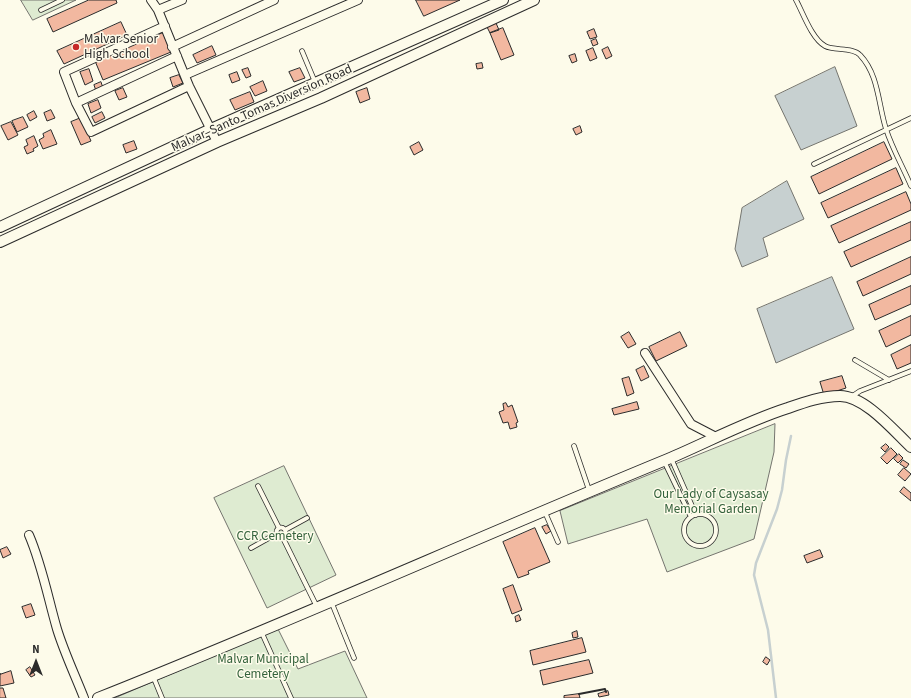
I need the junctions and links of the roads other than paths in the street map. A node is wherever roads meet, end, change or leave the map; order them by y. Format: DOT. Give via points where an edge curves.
graph roads {
  1 [pos="62,0"];
  2 [pos="151,0"];
  3 [pos="182,0"];
  4 [pos="274,0"];
  5 [pos="358,0"];
  6 [pos="502,0"];
  7 [pos="534,0"];
  8 [pos="796,0"];
  9 [pos="41,10"];
  10 [pos="158,10"];
  11 [pos="165,26"];
  12 [pos="172,47"];
  13 [pos="302,51"];
  14 [pos="177,56"];
  15 [pos="185,75"];
  16 [pos="316,82"];
  17 [pos="189,86"];
  18 [pos="76,103"];
  19 [pos="911,118"];
  20 [pos="211,129"];
  21 [pos="887,130"];
  22 [pos="217,142"];
  23 [pos="814,164"];
  24 [pos="911,186"];
  25 [pos="0,227"];
  26 [pos="0,242"];
  27 [pos="645,353"];
  28 [pos="855,360"];
  29 [pos="911,371"];
  30 [pos="889,380"];
  31 [pos="850,397"];
  32 [pos="716,437"];
  33 [pos="574,446"];
  34 [pos="911,447"];
  35 [pos="667,459"];
  36 [pos="258,486"];
  37 [pos="589,490"];
  38 [pos="544,510"];
  39 [pos="694,516"];
  40 [pos="307,518"];
  41 [pos="279,528"];
  42 [pos="285,530"];
  43 [pos="276,534"];
  44 [pos="29,535"];
  45 [pos="282,536"];
  46 [pos="558,542"];
  47 [pos="251,548"];
  48 [pos="330,601"];
  49 [pos="317,607"];
  50 [pos="261,630"];
  51 [pos="354,658"];
  52 [pos="153,676"];
  53 [pos="84,698"];
  54 [pos="98,698"];
  55 [pos="162,698"];
  56 [pos="291,698"];
  1 -- 9 [label="lane"];
  2 -- 10 [label="street"];
  3 -- 10 [label="street"];
  4 -- 12 [label="street"];
  5 -- 15 [label="street"];
  6 -- 16 [label="street, Malvar–Santo Tomas Diversion Road"];
  7 -- 22 [label="street, Malvar–Santo Tomas Diversion Road" via="321,98"];
  8 -- 21 [label="lane" via="819,42 827,47 859,53 867,64 876,86"];
  10 -- 11 [label="street"];
  11 -- 12 [label="street"];
  11 -- 18 [label="street" via="64,72"];
  12 -- 14 [label="street"];
  13 -- 16 [label="lane"];
  14 -- 15 [label="street"];
  14 -- 18 [label="street"];
  15 -- 17 [label="street"];
  16 -- 20 [label="street, Malvar–Santo Tomas Diversion Road"];
  17 -- 18 [label="street" via="91,132"];
  17 -- 20 [label="street"];
  19 -- 21 [label="lane"];
  20 -- 22 [label="street"];
  20 -- 25 [label="street, Malvar–Santo Tomas Diversion Road"];
  21 -- 23 [label="lane"];
  21 -- 24 [label="lane"];
  22 -- 26 [label="street, Malvar–Santo Tomas Diversion Road"];
  27 -- 32 [label="street" via="691,424"];
  28 -- 30 [label="lane"];
  29 -- 30 [label="lane"];
  30 -- 31 [label="lane"];
  31 -- 32 [label="street" via="811,400 763,416"];
  31 -- 34 [label="street" via="867,406"];
  32 -- 35 [label="street"];
  33 -- 37 [label="lane"];
  35 -- 37 [label="street"];
  35 -- 39 [label="lane"];
  35 -- 39 [label="lane" via="671,477"];
  36 -- 41 [label="lane"];
  37 -- 38 [label="street"];
  38 -- 46 [label="lane"];
  38 -- 48 [label="street"];
  39 -- 39 [label="lane" via="685,524 685,536 693,545 705,546 715,538 716,526 708,516"];
  40 -- 42 [label="lane"];
  41 -- 42 [label="lane"];
  41 -- 43 [label="lane"];
  42 -- 45 [label="lane"];
  43 -- 45 [label="lane"];
  43 -- 47 [label="lane"];
  44 -- 53 [label="street" via="42,571 58,632"];
  45 -- 49 [label="lane"];
  48 -- 49 [label="street"];
  48 -- 51 [label="lane"];
  49 -- 50 [label="street"];
  50 -- 52 [label="street"];
  50 -- 56 [label="lane"];
  52 -- 54 [label="street"];
  52 -- 55 [label="lane"];
}
